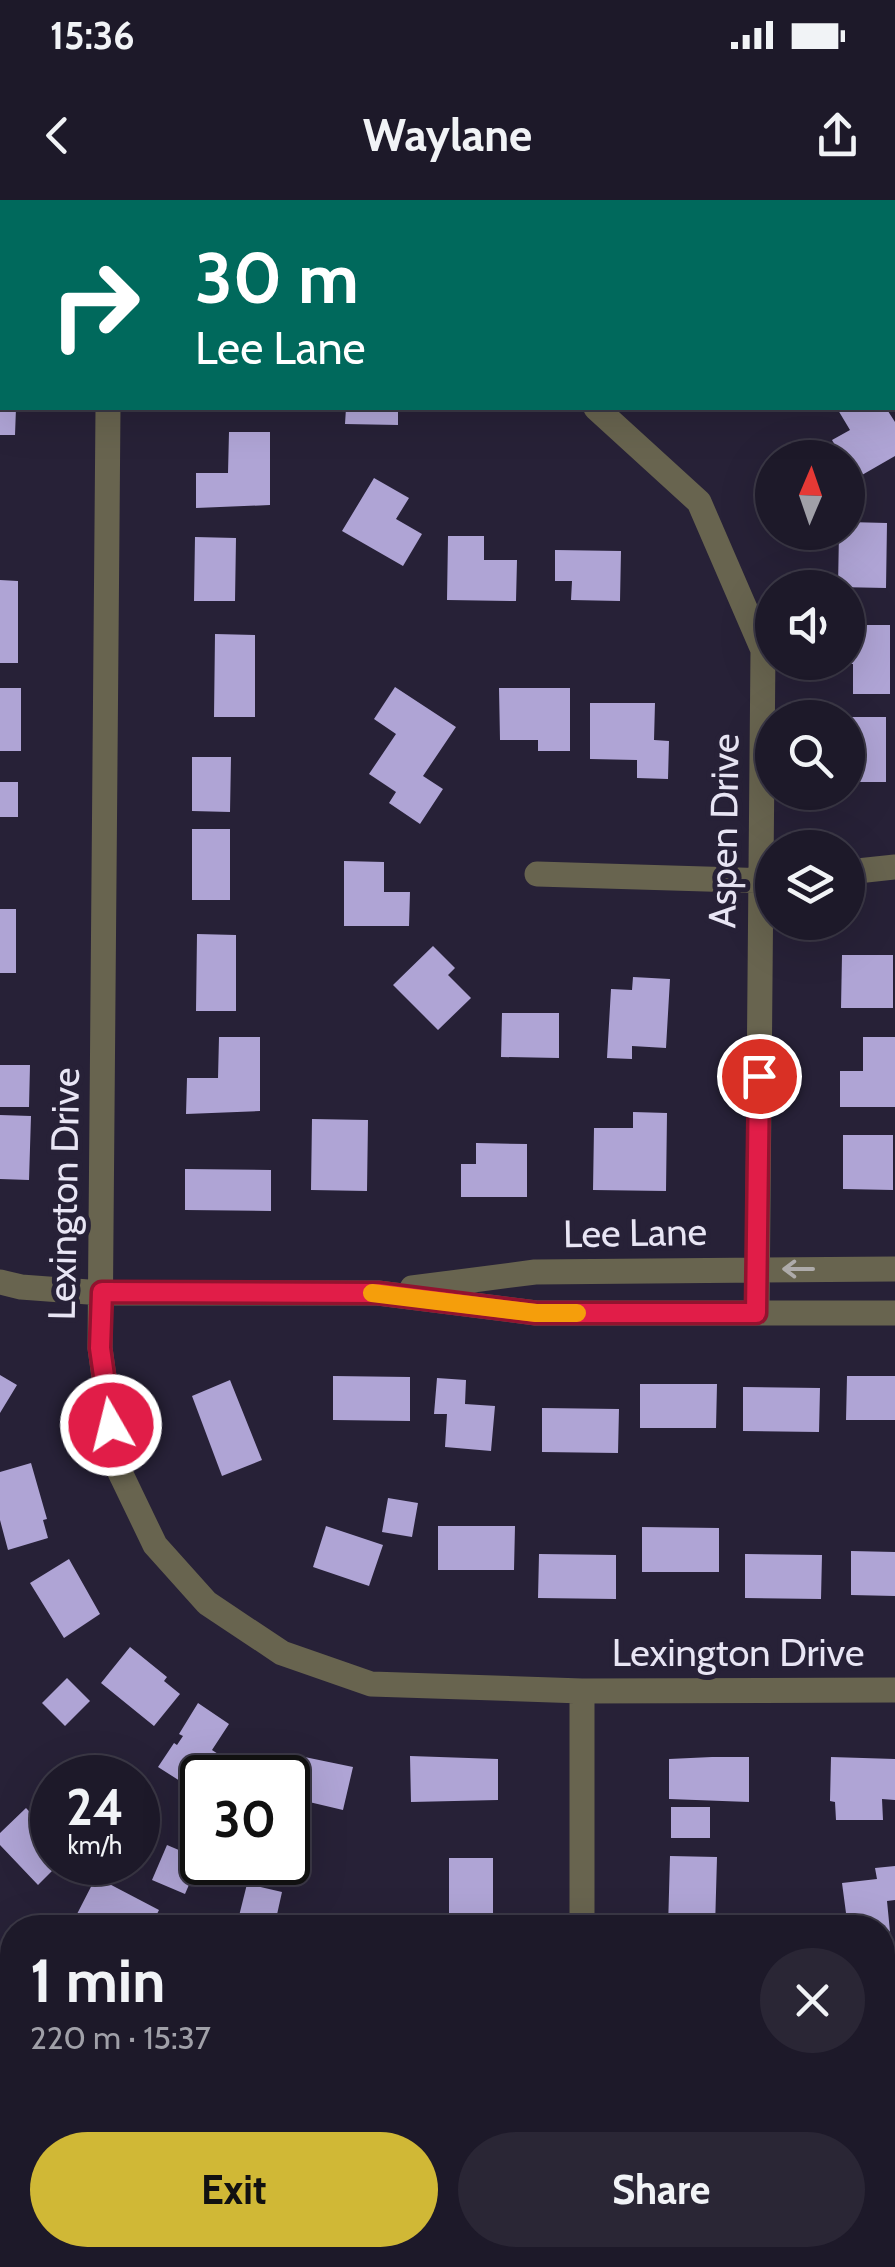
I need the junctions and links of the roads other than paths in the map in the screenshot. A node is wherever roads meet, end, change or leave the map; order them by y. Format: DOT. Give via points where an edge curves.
graph roads {
  1 [pos="108,410"];
  2 [pos="598,410"];
  3 [pos="766,830"];
  4 [pos="895,867"];
  5 [pos="865,870"];
  6 [pos="537,874"];
  7 [pos="755,882"];
  8 [pos="766,940"];
  9 [pos="895,1268"];
  10 [pos="757,1269"];
  11 [pos="0,1282"];
  12 [pos="102,1292"];
  13 [pos="378,1293"];
  14 [pos="756,1313"];
  15 [pos="895,1313"];
  16 [pos="895,1690"];
  17 [pos="582,1691"];
  18 [pos="582,1915"];
  1 -- 12 [label="street, Lexington Drive"];
  2 -- 3 [label="street, Aspen Drive" via="699,502 763,650"];
  4 -- 5 [label="street"];
  6 -- 7 [label="street"];
  8 -- 10 [label="street, Aspen Drive"];
  9 -- 10 [label="street, Lee Lane, one-way"];
  10 -- 13 [label="street, Lee Lane" via="535,1272"];
  10 -- 14 [label="street, Aspen Drive"];
  11 -- 12 [label="street, Lee Lane"];
  12 -- 13 [label="street, Lee Lane"];
  12 -- 17 [label="street, Lexington Drive" via="100,1348 116,1464 155,1544 207,1603 282,1653 371,1684"];
  13 -- 14 [label="street, Lee Lane" via="536,1313"];
  14 -- 15 [label="street, Lee Lane"];
  16 -- 17 [label="street, Lexington Drive"];
  17 -- 18 [label="street"];
}
